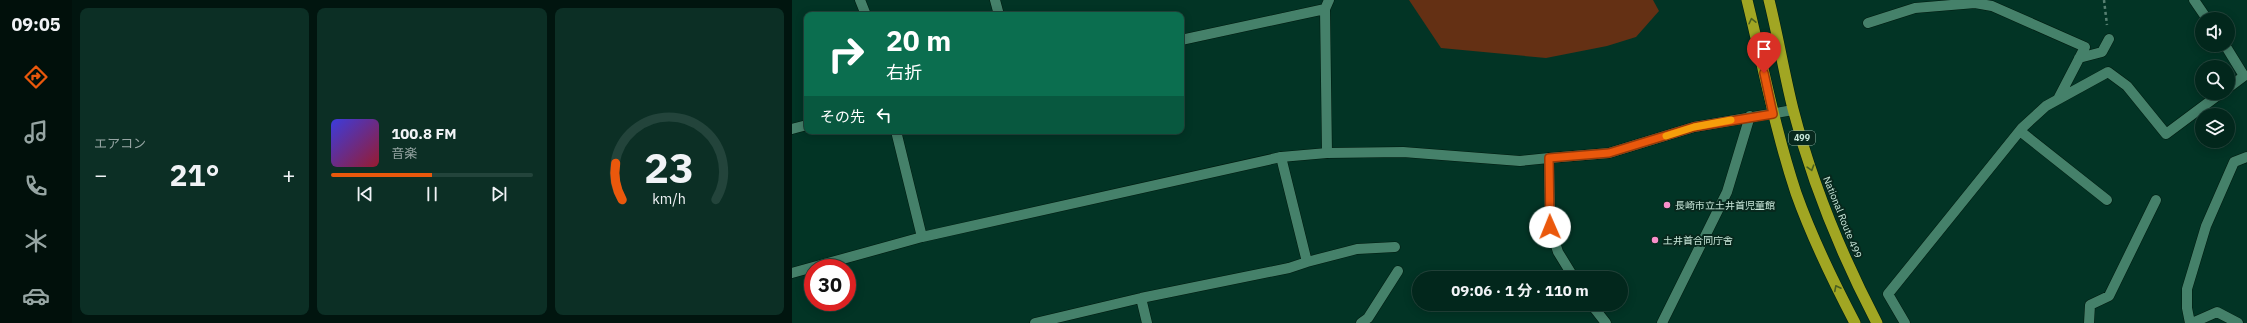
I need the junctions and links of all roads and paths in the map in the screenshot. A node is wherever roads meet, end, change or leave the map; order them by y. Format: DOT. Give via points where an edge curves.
graph roads {
  1 [pos="860,0"];
  2 [pos="995,0"];
  3 [pos="1747,0"];
  4 [pos="1769,0"];
  5 [pos="2104,0"];
  6 [pos="2194,0"];
  7 [pos="1327,5"];
  8 [pos="865,12"];
  9 [pos="998,12"];
  10 [pos="2202,12"];
  11 [pos="1868,23"];
  12 [pos="1184,39"];
  13 [pos="2109,39"];
  14 [pos="2079,58"];
  15 [pos="2235,62"];
  16 [pos="2235,83"];
  17 [pos="2058,99"];
  18 [pos="2212,100"];
  19 [pos="1793,110"];
  20 [pos="1773,114"];
  21 [pos="1750,116"];
  22 [pos="804,126"];
  23 [pos="792,129"];
  24 [pos="2020,131"];
  25 [pos="897,134"];
  26 [pos="1327,153"];
  27 [pos="1281,157"];
  28 [pos="2247,157"];
  29 [pos="1549,158"];
  30 [pos="2107,200"];
  31 [pos="2156,200"];
  32 [pos="922,237"];
  33 [pos="1395,247"];
  34 [pos="1307,262"];
  35 [pos="1398,271"];
  36 [pos="1570,271"];
  37 [pos="792,273"];
  38 [pos="1141,298"];
  39 [pos="1597,311"];
  40 [pos="1034,323"];
  41 [pos="1147,323"];
  42 [pos="1361,323"];
  43 [pos="1606,323"];
  44 [pos="1662,323"];
  45 [pos="1855,323"];
  46 [pos="1877,323"];
  47 [pos="1905,323"];
  48 [pos="2089,323"];
  49 [pos="2191,323"];
  50 [pos="2238,323"];
  1 -- 8 [label="street"];
  2 -- 9 [label="street"];
  20 -- 3 [label="highway, 499, one-way"];
  4 -- 19 [label="highway, National Route 499 / 499"];
  5 -- 13 [label="path"];
  6 -- 10 [label="street"];
  7 -- 12 [label="street"];
  7 -- 26 [label="street"];
  11 -- 14 [label="street" via="1915,8 1975,3 1992,6 2085,47"];
  13 -- 14 [label="street" via="2102,52"];
  14 -- 17 [label="street"];
  15 -- 16 [label="street" via="2244,76"];
  17 -- 18 [label="street" via="2108,72 2127,86 2166,134"];
  17 -- 24 [label="street" via="2046,106"];
  19 -- 20 [label="street"];
  19 -- 46 [label="highway, National Route 499 / 499, one-way" via="1820,195"];
  20 -- 21 [label="street"];
  45 -- 20 [label="highway, 499, one-way" via="1826,266 1796,194"];
  21 -- 29 [label="street" via="1694,127 1609,153"];
  21 -- 44 [label="street" via="1727,192"];
  22 -- 23 [label="street"];
  24 -- 30 [label="street"];
  24 -- 47 [label="street" via="1888,294"];
  25 -- 32 [label="street"];
  26 -- 27 [label="street"];
  26 -- 29 [label="street" via="1404,152 1520,161"];
  27 -- 32 [label="street"];
  27 -- 34 [label="street"];
  28 -- 49 [label="street" via="2234,162 2206,226 2187,289 2187,308"];
  29 -- 36 [label="street" via="1550,227 1558,252"];
  31 -- 48 [label="street" via="2109,296 2090,305"];
  32 -- 37 [label="street"];
  33 -- 34 [label="street" via="1357,249"];
  34 -- 38 [label="street" via="1289,268"];
  35 -- 42 [label="street" via="1368,318"];
  38 -- 40 [label="street"];
  38 -- 41 [label="street"];
  39 -- 43 [label="street"];
  49 -- 50 [label="street" via="2217,312"];
}
